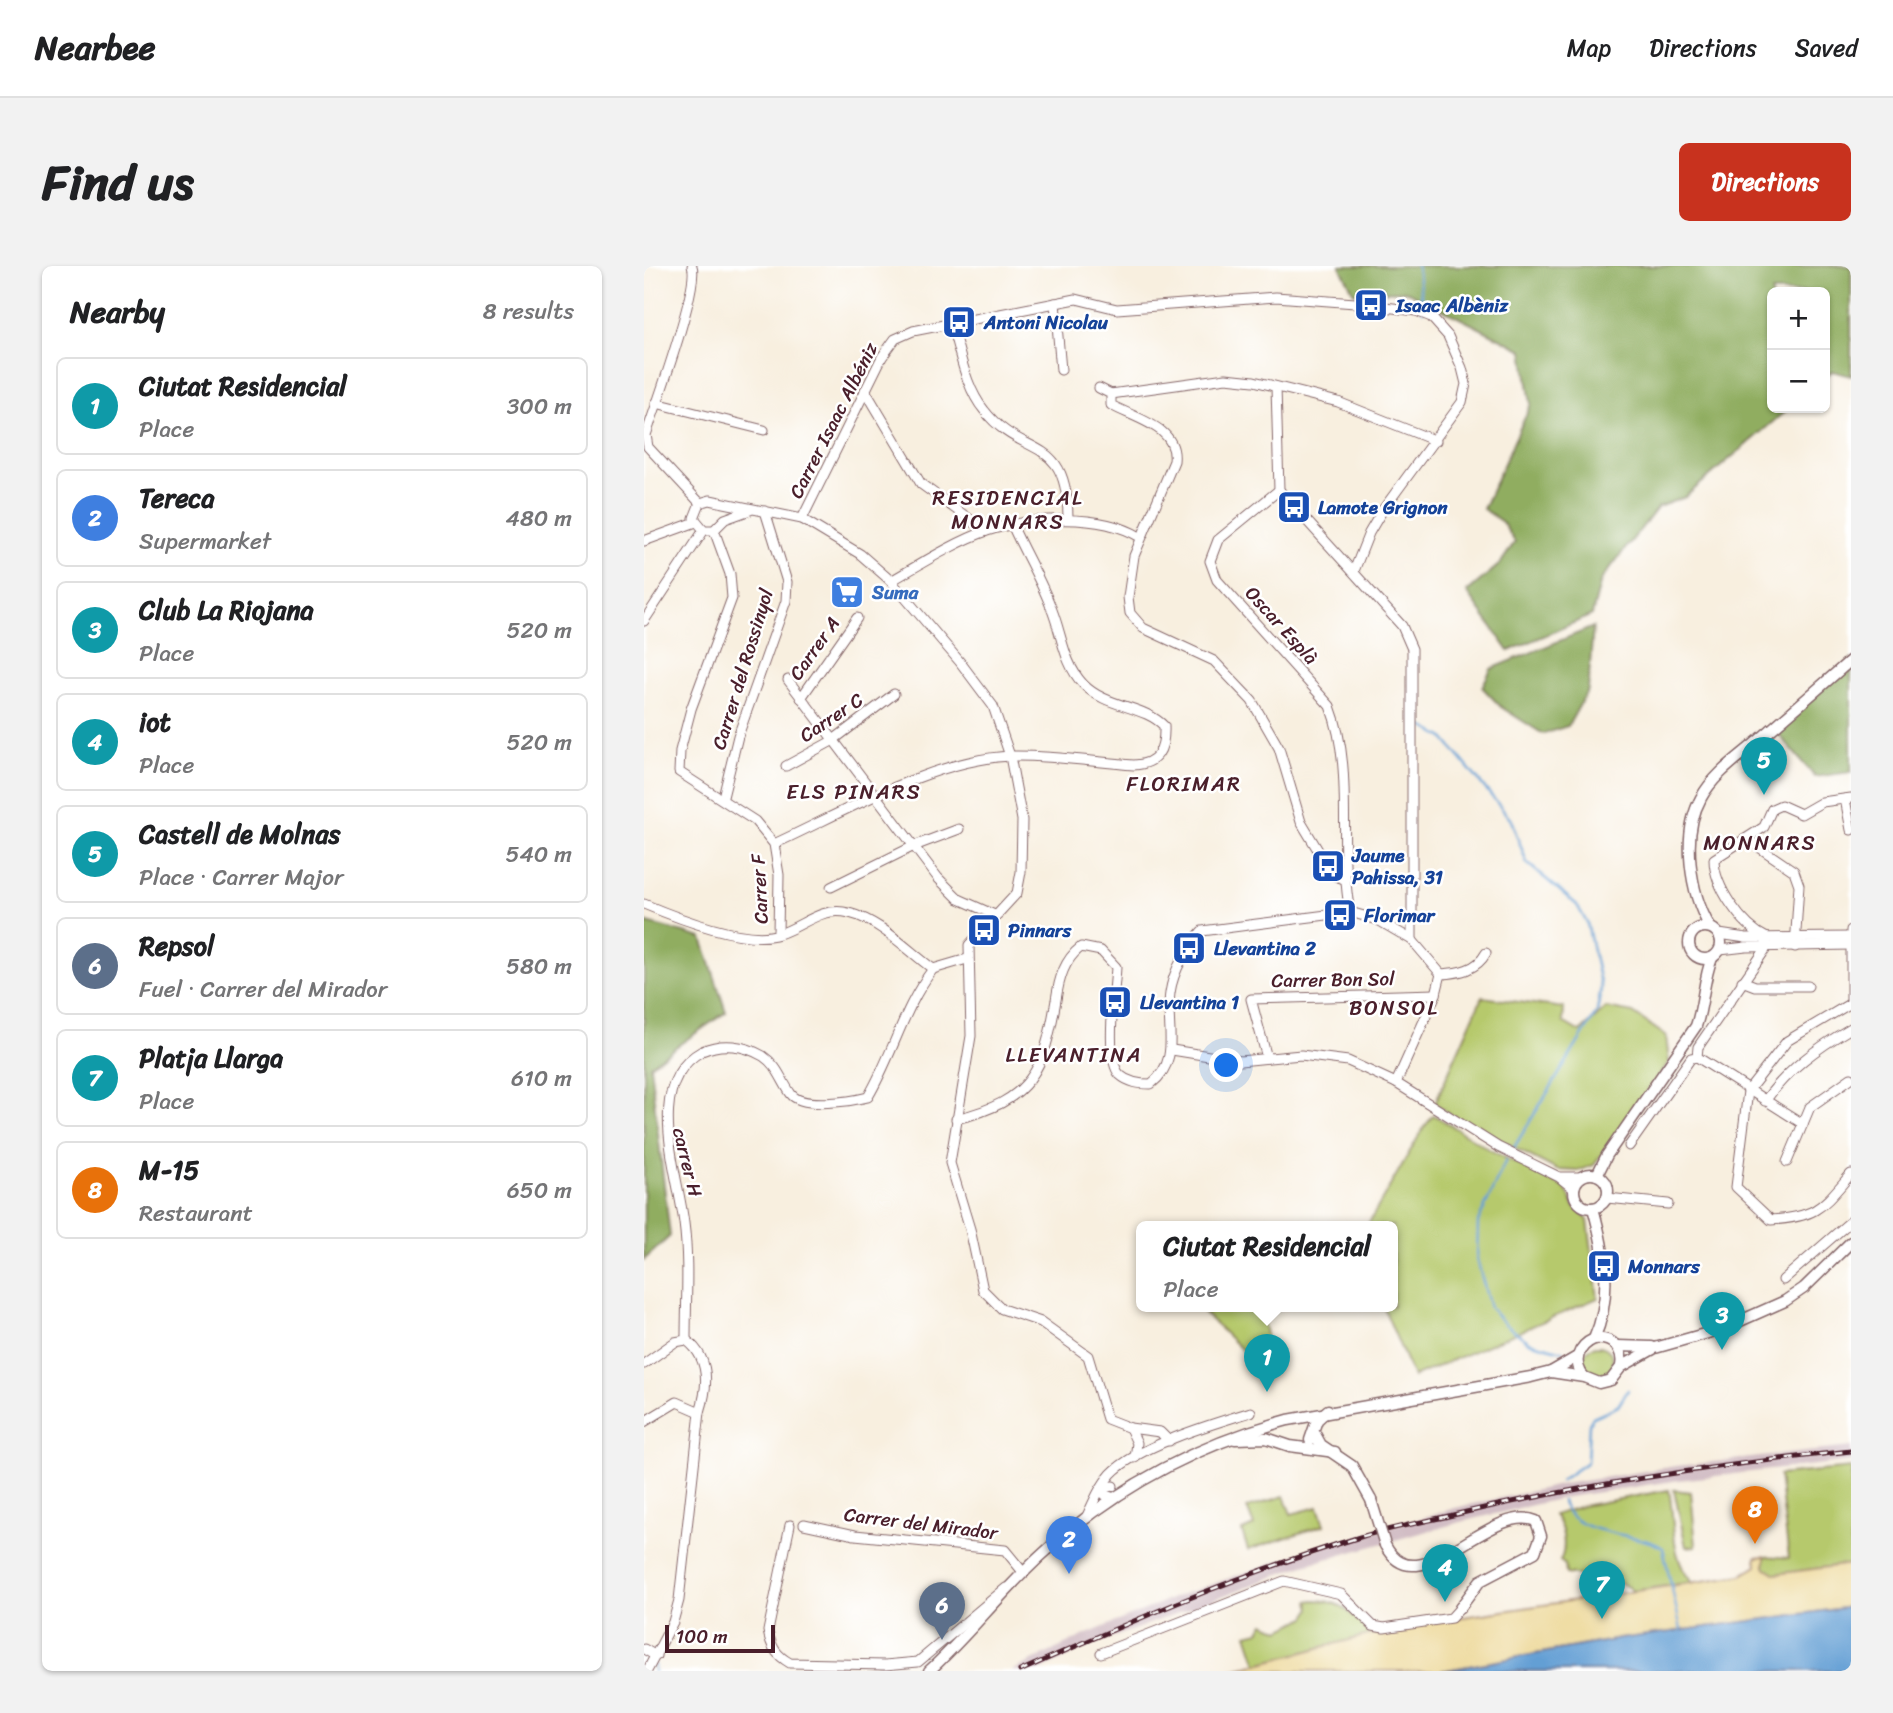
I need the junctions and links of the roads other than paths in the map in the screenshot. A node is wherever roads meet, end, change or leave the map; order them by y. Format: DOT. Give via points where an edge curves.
graph roads {
  1 [pos="692,266"];
  2 [pos="1055,303"];
  3 [pos="951,324"];
  4 [pos="1061,370"];
  5 [pos="1276,387"];
  6 [pos="1099,388"];
  7 [pos="865,390"];
  8 [pos="1111,394"];
  9 [pos="656,403"];
  10 [pos="764,430"];
  11 [pos="1436,441"];
  12 [pos="1279,490"];
  13 [pos="700,503"];
  14 [pos="720,504"];
  15 [pos="750,510"];
  16 [pos="765,511"];
  17 [pos="1068,517"];
  18 [pos="725,519"];
  19 [pos="802,519"];
  20 [pos="696,522"];
  21 [pos="1013,527"];
  22 [pos="704,530"];
  23 [pos="714,530"];
  24 [pos="986,531"];
  25 [pos="1140,537"];
  26 [pos="644,541"];
  27 [pos="1354,571"];
  28 [pos="891,581"];
  29 [pos="857,618"];
  30 [pos="644,621"];
  31 [pos="1851,660"];
  32 [pos="788,680"];
  33 [pos="894,694"];
  34 [pos="801,698"];
  35 [pos="832,741"];
  36 [pos="1010,756"];
  37 [pos="786,766"];
  38 [pos="723,797"];
  39 [pos="875,798"];
  40 [pos="1848,798"];
  41 [pos="959,828"];
  42 [pos="1851,830"];
  43 [pos="1747,839"];
  44 [pos="774,844"];
  45 [pos="914,846"];
  46 [pos="1344,879"];
  47 [pos="831,887"];
  48 [pos="644,904"];
  49 [pos="1350,912"];
  50 [pos="1701,912"];
  51 [pos="997,916"];
  52 [pos="1694,930"];
  53 [pos="1714,931"];
  54 [pos="778,934"];
  55 [pos="1850,939"];
  56 [pos="1412,940"];
  57 [pos="1767,942"];
  58 [pos="1795,943"];
  59 [pos="1486,953"];
  60 [pos="1716,954"];
  61 [pos="1696,957"];
  62 [pos="967,959"];
  63 [pos="933,969"];
  64 [pos="1441,974"];
  65 [pos="1706,977"];
  66 [pos="1742,981"];
  67 [pos="1808,986"];
  68 [pos="1436,994"];
  69 [pos="1851,1003"];
  70 [pos="1851,1028"];
  71 [pos="1172,1050"];
  72 [pos="1697,1057"];
  73 [pos="1267,1058"];
  74 [pos="1851,1078"];
  75 [pos="1396,1083"];
  76 [pos="1748,1091"];
  77 [pos="1765,1101"];
  78 [pos="956,1119"];
  79 [pos="1803,1124"];
  80 [pos="1629,1146"];
  81 [pos="1787,1162"];
  82 [pos="1851,1174"];
  83 [pos="1597,1175"];
  84 [pos="1559,1177"];
  85 [pos="1581,1177"];
  86 [pos="1574,1189"];
  87 [pos="1606,1198"];
  88 [pos="1668,1204"];
  89 [pos="1593,1208"];
  90 [pos="1851,1221"];
  91 [pos="1851,1242"];
  92 [pos="1783,1280"];
  93 [pos="1603,1318"];
  94 [pos="1594,1339"];
  95 [pos="686,1340"];
  96 [pos="1613,1343"];
  97 [pos="1655,1348"];
  98 [pos="1577,1357"];
  99 [pos="644,1364"];
  100 [pos="1621,1367"];
  101 [pos="1550,1373"];
  102 [pos="1584,1377"];
  103 [pos="1328,1410"];
  104 [pos="700,1412"];
  105 [pos="1251,1412"];
  106 [pos="1288,1420"];
  107 [pos="644,1422"];
  108 [pos="1130,1428"];
  109 [pos="1315,1434"];
  110 [pos="1222,1440"];
  111 [pos="1169,1441"];
  112 [pos="1290,1446"];
  113 [pos="1335,1452"];
  114 [pos="1135,1458"];
  115 [pos="1111,1474"];
  116 [pos="1101,1488"];
  117 [pos="1115,1491"];
  118 [pos="1087,1516"];
  119 [pos="804,1524"];
  120 [pos="790,1525"];
  121 [pos="1023,1572"];
  122 [pos="1011,1586"];
  123 [pos="1460,1608"];
  124 [pos="644,1649"];
  125 [pos="1101,1653"];
  126 [pos="651,1664"];
  127 [pos="885,1665"];
  128 [pos="895,1671"];
  129 [pos="929,1671"];
  1 -- 9 [label="street" via="695,274"];
  2 -- 3 [label="street, Carrer Isaac Albéniz"];
  2 -- 4 [label="street"];
  2 -- 11 [label="street, Carrer Isaac Albéniz" via="1076,299 1117,309 1276,297 1416,311 1441,324 1466,384 1462,402"];
  3 -- 7 [label="street, Carrer Isaac Albéniz" via="895,339"];
  3 -- 17 [label="street" via="971,386 985,412 1041,449 1061,470"];
  5 -- 8 [label="street" via="1226,378"];
  5 -- 11 [label="street" via="1338,402"];
  5 -- 12 [label="street"];
  6 -- 8 [label="street"];
  7 -- 19 [label="street, Carrer Isaac Albéniz"];
  7 -- 24 [label="street" via="922,484"];
  8 -- 25 [label="street" via="1111,405 1166,433 1175,447 1174,461"];
  9 -- 10 [label="street"];
  9 -- 13 [label="street" via="646,435 648,447"];
  11 -- 27 [label="street, Carrer Isaac Albéniz" via="1369,533"];
  12 -- 27 [label="street"];
  12 -- 46 [label="street, Oscar Esplà" via="1218,540 1210,561 1217,580 1330,706 1339,732 1347,846"];
  13 -- 14 [label="street"];
  13 -- 20 [label="street"];
  14 -- 15 [label="street"];
  14 -- 18 [label="street"];
  15 -- 16 [label="street"];
  15 -- 18 [label="street"];
  16 -- 19 [label="street"];
  16 -- 38 [label="street, Carrer del Rossinyol" via="787,582 786,601 738,736"];
  17 -- 21 [label="street"];
  17 -- 25 [label="street"];
  18 -- 23 [label="street"];
  19 -- 28 [label="street" via="846,544"];
  20 -- 22 [label="street"];
  20 -- 26 [label="street"];
  21 -- 24 [label="street"];
  21 -- 36 [label="street" via="1052,608 1075,673 1105,700 1158,720 1164,726 1164,738 1150,764"];
  22 -- 23 [label="street"];
  22 -- 30 [label="street"];
  23 -- 38 [label="street, Carrer F" via="730,574 732,598 691,709 678,766 683,777"];
  24 -- 28 [label="street"];
  25 -- 46 [label="street" via="1128,597 1130,613 1155,634 1206,655 1252,701 1279,748 1301,822 1333,875"];
  27 -- 56 [label="street" via="1402,626 1412,649"];
  28 -- 36 [label="street" via="993,706"];
  29 -- 34 [label="street, Carrer A"];
  31 -- 50 [label="street" via="1724,770 1702,795 1690,837"];
  32 -- 34 [label="street"];
  33 -- 35 [label="street, Carrer C"];
  34 -- 35 [label="street"];
  35 -- 37 [label="street, Carrer C"];
  35 -- 39 [label="street"];
  36 -- 39 [label="street" via="924,774"];
  36 -- 51 [label="street" via="1023,846 1017,894"];
  38 -- 44 [label="street, Carrer F" via="755,821"];
  39 -- 44 [label="street"];
  39 -- 45 [label="street"];
  40 -- 42 [label="street"];
  40 -- 43 [label="street" via="1822,802 1801,814 1781,805 1772,808 1766,825"];
  41 -- 45 [label="street"];
  43 -- 57 [label="street" via="1714,859 1738,916"];
  43 -- 58 [label="street" via="1794,871 1799,885"];
  44 -- 54 [label="street, Carrer F" via="779,876"];
  45 -- 47 [label="street"];
  45 -- 51 [label="street" via="959,899"];
  46 -- 49 [label="street, Oscar Esplà"];
  48 -- 54 [label="street" via="678,918 740,933"];
  49 -- 56 [label="street" via="1378,920"];
  49 -- 71 [label="street" via="1202,931 1191,943 1170,991"];
  50 -- 52 [label="street"];
  50 -- 53 [label="street"];
  51 -- 62 [label="street" via="969,945"];
  52 -- 53 [label="street"];
  52 -- 61 [label="street" via="1688,944"];
  53 -- 57 [label="street"];
  53 -- 60 [label="street"];
  54 -- 63 [label="street" via="822,913 846,912 870,919"];
  55 -- 58 [label="street"];
  55 -- 69 [label="street"];
  56 -- 64 [label="street"];
  57 -- 58 [label="street"];
  57 -- 60 [label="street"];
  57 -- 66 [label="street"];
  59 -- 64 [label="street" via="1481,962 1459,973"];
  60 -- 61 [label="street"];
  60 -- 65 [label="street"];
  61 -- 65 [label="street"];
  62 -- 63 [label="street"];
  62 -- 78 [label="street" via="971,1036"];
  63 -- 95 [label="street, carrer H" via="912,999 868,1097 800,1101 789,1092 774,1065 740,1046 709,1047 676,1068 664,1095 660,1125 684,1223"];
  64 -- 68 [label="street"];
  65 -- 83 [label="street" via="1696,1026"];
  66 -- 67 [label="street" via="1755,986"];
  66 -- 72 [label="street" via="1698,1047"];
  68 -- 73 [label="street, Carrer Bon Sol" via="1251,999"];
  68 -- 75 [label="street"];
  69 -- 76 [label="street" via="1787,1041"];
  70 -- 77 [label="street" via="1799,1063"];
  71 -- 73 [label="street" via="1229,1060"];
  71 -- 78 [label="street" via="1161,1076 1151,1084 1130,1082 1119,1074 1112,1056 1116,967 1101,951 1081,947 1068,957 1050,1036 1034,1077 995,1107"];
  72 -- 76 [label="street"];
  72 -- 80 [label="street" via="1691,1058"];
  73 -- 75 [label="street" via="1301,1055 1348,1061"];
  74 -- 79 [label="street" via="1810,1107"];
  75 -- 84 [label="street" via="1498,1147"];
  76 -- 77 [label="street"];
  76 -- 82 [label="street" via="1736,1188 1772,1220 1796,1219 1820,1210"];
  77 -- 79 [label="street"];
  78 -- 108 [label="street" via="950,1163 983,1290 1002,1309 1031,1317 1079,1347 1088,1356 1107,1419"];
  79 -- 81 [label="street"];
  83 -- 85 [label="street"];
  83 -- 87 [label="street" via="1608,1187"];
  84 -- 85 [label="street"];
  84 -- 86 [label="street"];
  85 -- 86 [label="street"];
  86 -- 89 [label="street" via="1579,1203"];
  87 -- 88 [label="street"];
  87 -- 89 [label="street"];
  89 -- 93 [label="street" via="1606,1279"];
  90 -- 92 [label="street"];
  91 -- 97 [label="street" via="1785,1301 1722,1329"];
  93 -- 94 [label="street"];
  93 -- 96 [label="street"];
  94 -- 96 [label="street"];
  94 -- 98 [label="street"];
  95 -- 99 [label="street" via="675,1342"];
  95 -- 104 [label="street" via="698,1351 706,1376"];
  96 -- 97 [label="street"];
  96 -- 100 [label="street" via="1621,1353"];
  97 -- 100 [label="street"];
  98 -- 101 [label="street"];
  98 -- 102 [label="street"];
  100 -- 102 [label="street" via="1604,1382"];
  101 -- 102 [label="street"];
  101 -- 103 [label="street"];
  103 -- 106 [label="street"];
  103 -- 109 [label="street" via="1317,1420"];
  104 -- 107 [label="street" via="677,1402"];
  104 -- 126 [label="street" via="679,1600"];
  105 -- 111 [label="street"];
  106 -- 110 [label="street"];
  106 -- 112 [label="street" via="1282,1434"];
  108 -- 111 [label="street" via="1160,1432"];
  108 -- 114 [label="street" via="1138,1443"];
  109 -- 112 [label="street" via="1306,1444"];
  109 -- 113 [label="street" via="1321,1446"];
  110 -- 112 [label="street" via="1266,1438"];
  110 -- 117 [label="street"];
  111 -- 114 [label="street"];
  112 -- 113 [label="street"];
  113 -- 123 [label="street, bridge" via="1352,1466 1371,1500 1385,1545 1402,1563 1420,1566 1482,1532 1536,1521 1541,1536 1535,1552 1480,1581"];
  114 -- 115 [label="street"];
  115 -- 117 [label="street"];
  115 -- 118 [label="street"];
  116 -- 117 [label="street" via="1105,1495"];
  117 -- 118 [label="street"];
  118 -- 121 [label="street"];
  119 -- 121 [label="street, Carrer del Mirador" via="855,1535 1005,1550"];
  120 -- 127 [label="street" via="768,1630 778,1656 790,1663"];
  121 -- 122 [label="street"];
  122 -- 127 [label="street" via="997,1592 918,1662"];
  122 -- 129 [label="street"];
  123 -- 125 [label="street" via="1451,1618 1384,1628 1373,1626 1341,1594 1284,1581"];
  124 -- 126 [label="street"];
  127 -- 128 [label="street"];
}
